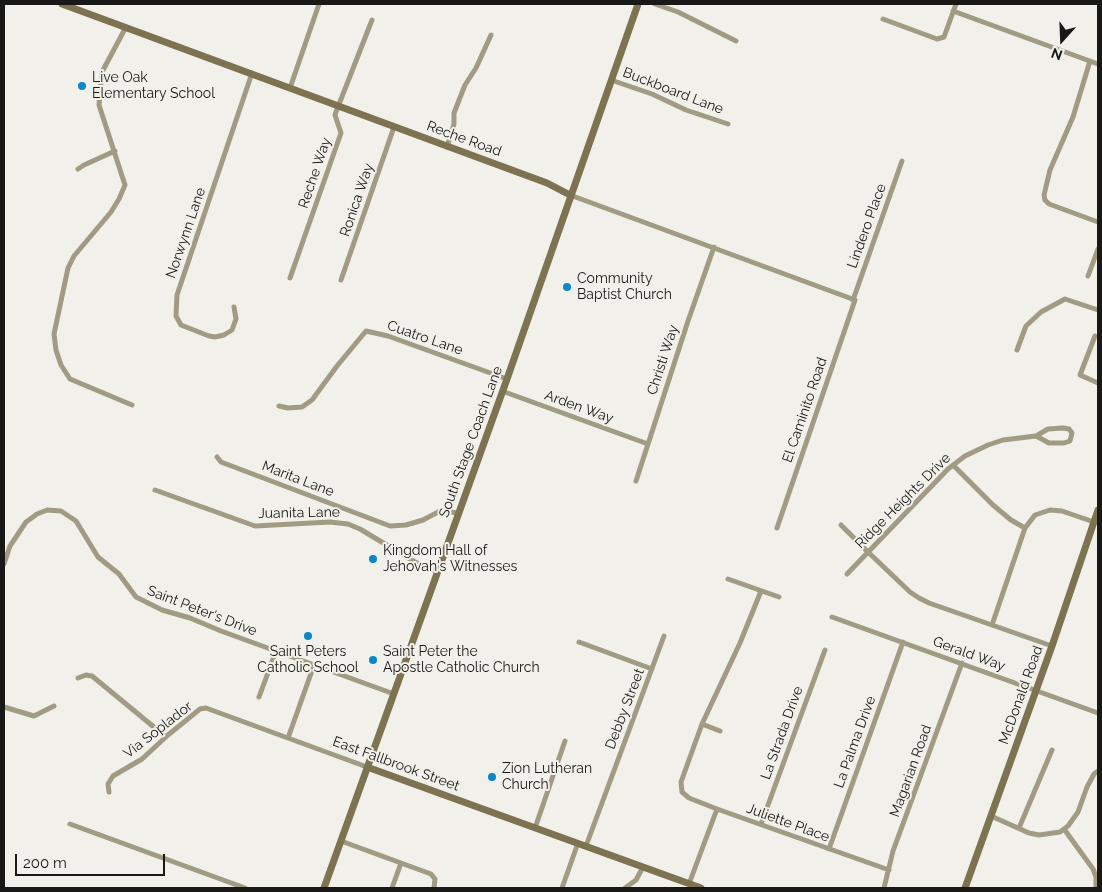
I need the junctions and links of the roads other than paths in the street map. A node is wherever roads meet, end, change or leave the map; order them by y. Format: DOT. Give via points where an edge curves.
graph roads {
  1 [pos="62,4"];
  2 [pos="319,4"];
  3 [pos="638,4"];
  4 [pos="655,4"];
  5 [pos="956,4"];
  6 [pos="953,11"];
  7 [pos="884,18"];
  8 [pos="372,20"];
  9 [pos="126,27"];
  10 [pos="491,35"];
  11 [pos="736,41"];
  12 [pos="1090,61"];
  13 [pos="1098,64"];
  14 [pos="252,73"];
  15 [pos="611,80"];
  16 [pos="290,88"];
  17 [pos="339,106"];
  18 [pos="728,124"];
  19 [pos="394,127"];
  20 [pos="447,147"];
  21 [pos="115,151"];
  22 [pos="902,161"];
  23 [pos="78,169"];
  24 [pos="570,195"];
  25 [pos="1098,222"];
  26 [pos="714,248"];
  27 [pos="1098,249"];
  28 [pos="1088,276"];
  29 [pos="290,278"];
  30 [pos="341,280"];
  31 [pos="854,300"];
  32 [pos="234,307"];
  33 [pos="1098,310"];
  34 [pos="1094,336"];
  35 [pos="1017,350"];
  36 [pos="507,379"];
  37 [pos="1098,383"];
  38 [pos="502,391"];
  39 [pos="132,405"];
  40 [pos="279,406"];
  41 [pos="1036,436"];
  42 [pos="648,444"];
  43 [pos="217,457"];
  44 [pos="953,465"];
  45 [pos="636,481"];
  46 [pos="155,490"];
  47 [pos="1098,510"];
  48 [pos="459,513"];
  49 [pos="1094,522"];
  50 [pos="841,525"];
  51 [pos="777,528"];
  52 [pos="1025,528"];
  53 [pos="868,552"];
  54 [pos="4,564"];
  55 [pos="438,572"];
  56 [pos="847,574"];
  57 [pos="728,579"];
  58 [pos="761,592"];
  59 [pos="779,597"];
  60 [pos="832,617"];
  61 [pos="992,625"];
  62 [pos="664,636"];
  63 [pos="579,642"];
  64 [pos="903,642"];
  65 [pos="1052,646"];
  66 [pos="825,650"];
  67 [pos="276,651"];
  68 [pos="962,663"];
  69 [pos="314,665"];
  70 [pos="652,669"];
  71 [pos="78,678"];
  72 [pos="1036,691"];
  73 [pos="394,694"];
  74 [pos="259,697"];
  75 [pos="54,706"];
  76 [pos="4,707"];
  77 [pos="206,708"];
  78 [pos="1098,713"];
  79 [pos="702,724"];
  80 [pos="720,731"];
  81 [pos="166,737"];
  82 [pos="288,738"];
  83 [pos="566,741"];
  84 [pos="1052,750"];
  85 [pos="367,767"];
  86 [pos="1098,771"];
  87 [pos="109,792"];
  88 [pos="717,809"];
  89 [pos="991,816"];
  90 [pos="70,824"];
  91 [pos="761,824"];
  92 [pos="535,828"];
  93 [pos="1019,828"];
  94 [pos="1064,829"];
  95 [pos="341,841"];
  96 [pos="578,843"];
  97 [pos="586,846"];
  98 [pos="829,849"];
  99 [pos="400,863"];
  100 [pos="1098,866"];
  101 [pos="643,868"];
  102 [pos="1093,869"];
  103 [pos="889,870"];
  104 [pos="634,881"];
  105 [pos="689,884"];
  106 [pos="245,888"];
  107 [pos="324,888"];
  108 [pos="392,888"];
  109 [pos="434,888"];
  110 [pos="562,888"];
  111 [pos="625,888"];
  112 [pos="637,888"];
  113 [pos="701,888"];
  114 [pos="884,888"];
  115 [pos="965,888"];
  116 [pos="1096,888"];
  1 -- 9 [label="main road, Reche Road"];
  2 -- 16 [label="street"];
  3 -- 15 [label="main road, South Stage Coach Lane"];
  4 -- 11 [label="street"];
  5 -- 6 [label="street"];
  6 -- 7 [label="street" via="944,36 937,39"];
  6 -- 12 [label="street"];
  8 -- 17 [label="street, Reche Way"];
  9 -- 14 [label="main road, Reche Road"];
  9 -- 21 [label="street" via="102,72 99,105"];
  10 -- 20 [label="street" via="454,113"];
  12 -- 13 [label="street"];
  12 -- 25 [label="street" via="1044,195 1049,204"];
  14 -- 16 [label="main road, Reche Road"];
  14 -- 32 [label="street, Norwynn Lane" via="177,295 176,316 181,325 215,337 232,330 236,319"];
  15 -- 18 [label="street, Buckboard Lane"];
  15 -- 24 [label="main road, South Stage Coach Lane"];
  16 -- 17 [label="main road, Reche Road"];
  17 -- 19 [label="main road, Reche Road"];
  17 -- 29 [label="street, Reche Way" via="335,115 341,133"];
  19 -- 20 [label="main road, Reche Road"];
  19 -- 30 [label="street, Ronica Way"];
  20 -- 24 [label="main road, Reche Road" via="547,183"];
  21 -- 23 [label="street"];
  21 -- 39 [label="street" via="125,185 111,212 74,256 68,268 54,334 61,365 70,378"];
  22 -- 31 [label="street, Lindero Place"];
  24 -- 26 [label="street, Reche Road"];
  24 -- 36 [label="main road, South Stage Coach Lane"];
  26 -- 31 [label="street, Reche Road"];
  26 -- 42 [label="street, Christi Way"];
  27 -- 28 [label="street"];
  31 -- 51 [label="street, El Caminito Road"];
  33 -- 35 [label="street" via="1065,298 1040,312 1026,326"];
  34 -- 37 [label="street" via="1080,375"];
  36 -- 38 [label="main road, South Stage Coach Lane"];
  36 -- 40 [label="street, Cuatro Lane" via="366,331 312,400 302,407"];
  38 -- 42 [label="street, Arden Way"];
  38 -- 48 [label="main road, South Stage Coach Lane"];
  41 -- 41 [label="street, Ridge Heights Drive" via="1048,429 1069,429 1072,433 1070,441 1049,443"];
  41 -- 44 [label="street, Ridge Heights Drive" via="988,445"];
  42 -- 45 [label="street, Christi Way"];
  43 -- 48 [label="street, Marita Lane" via="221,462 390,526 423,520 440,511"];
  44 -- 52 [label="street" via="993,505"];
  44 -- 53 [label="street, Ridge Heights Drive"];
  46 -- 55 [label="street, Juanita Lane" via="255,526 348,524"];
  47 -- 49 [label="main road, McDonald Road"];
  48 -- 55 [label="main road, South Stage Coach Lane"];
  49 -- 52 [label="street" via="1050,510 1035,515"];
  49 -- 65 [label="main road, McDonald Road"];
  50 -- 53 [label="street"];
  52 -- 61 [label="street"];
  53 -- 56 [label="street, Ridge Heights Drive"];
  53 -- 61 [label="street" via="919,598"];
  54 -- 67 [label="street, Saint Peter's Drive" via="26,522 47,510 61,512 76,521 98,557 119,574 136,597 162,610"];
  55 -- 73 [label="main road, South Stage Coach Lane"];
  57 -- 58 [label="street"];
  58 -- 59 [label="street"];
  58 -- 79 [label="street"];
  60 -- 64 [label="street, Gerald Way"];
  61 -- 65 [label="street"];
  62 -- 70 [label="street, Debby Street"];
  63 -- 70 [label="street"];
  64 -- 68 [label="street, Gerald Way"];
  64 -- 98 [label="street, La Palma Drive"];
  65 -- 72 [label="main road, McDonald Road"];
  66 -- 91 [label="street, La Strada Drive"];
  67 -- 69 [label="street, Saint Peter's Drive"];
  67 -- 74 [label="street"];
  68 -- 72 [label="street, Gerald Way"];
  68 -- 103 [label="street, Magarian Road" via="893,851"];
  69 -- 73 [label="street, Saint Peter's Drive"];
  69 -- 82 [label="street"];
  70 -- 97 [label="street, Debby Street"];
  71 -- 81 [label="street" via="92,676"];
  72 -- 78 [label="street, Gerald Way"];
  72 -- 89 [label="main road, McDonald Road"];
  73 -- 85 [label="main road, South Stage Coach Lane"];
  75 -- 76 [label="street" via="34,716"];
  77 -- 81 [label="street, Via Soplador" via="200,709"];
  77 -- 82 [label="street, East Fallbrook Street"];
  79 -- 80 [label="street"];
  79 -- 88 [label="street, Juliette Place" via="681,782 682,792"];
  81 -- 87 [label="street, Via Soplador" via="142,760 113,776 108,784"];
  82 -- 85 [label="street, East Fallbrook Street"];
  83 -- 92 [label="street"];
  84 -- 93 [label="street"];
  85 -- 92 [label="main road, East Fallbrook Street"];
  85 -- 95 [label="main road, South Stage Coach Lane"];
  86 -- 94 [label="street" via="1078,812"];
  88 -- 91 [label="street, Juliette Place"];
  88 -- 105 [label="street"];
  89 -- 93 [label="street"];
  89 -- 115 [label="main road, McDonald Road"];
  90 -- 106 [label="street"];
  91 -- 98 [label="street, Juliette Place"];
  92 -- 96 [label="main road, East Fallbrook Street"];
  93 -- 94 [label="street" via="1039,835"];
  94 -- 102 [label="street"];
  95 -- 99 [label="street"];
  95 -- 107 [label="main road, South Stage Coach Lane"];
  96 -- 97 [label="main road, East Fallbrook Street"];
  96 -- 110 [label="street"];
  97 -- 101 [label="main road, East Fallbrook Street"];
  98 -- 103 [label="street, Juliette Place"];
  99 -- 108 [label="street"];
  99 -- 109 [label="street" via="434,876"];
  100 -- 102 [label="street"];
  101 -- 104 [label="street"];
  101 -- 105 [label="main road, East Fallbrook Street"];
  102 -- 116 [label="street"];
  103 -- 114 [label="street, Magarian Road"];
  104 -- 111 [label="street"];
  104 -- 112 [label="street"];
  105 -- 113 [label="main road, East Fallbrook Street"];
}
